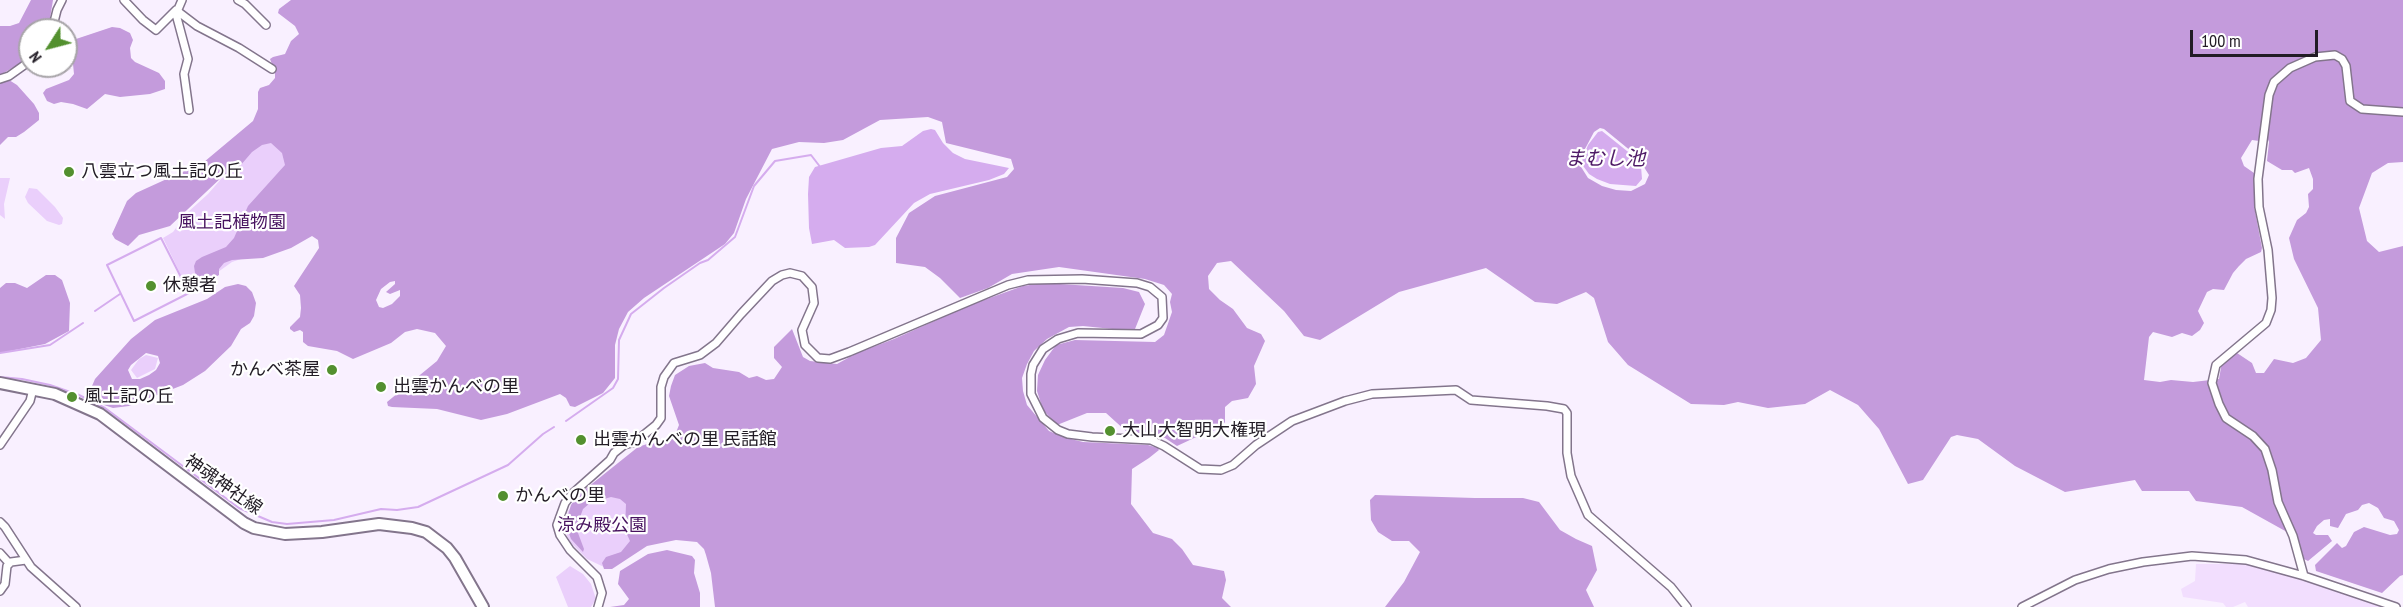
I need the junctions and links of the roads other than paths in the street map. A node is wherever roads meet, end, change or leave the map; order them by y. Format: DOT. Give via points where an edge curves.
graph roads {
  1 [pos="62,0"];
  2 [pos="124,0"];
  3 [pos="182,0"];
  4 [pos="238,0"];
  5 [pos="176,10"];
  6 [pos="55,18"];
  7 [pos="266,25"];
  8 [pos="272,69"];
  9 [pos="18,70"];
  10 [pos="0,79"];
  11 [pos="189,110"];
  12 [pos="2403,112"];
  13 [pos="0,383"];
  14 [pos="33,389"];
  15 [pos="0,445"];
  16 [pos="0,522"];
  17 [pos="0,553"];
  18 [pos="26,560"];
  19 [pos="9,563"];
  20 [pos="2304,576"];
  21 [pos="0,591"];
  22 [pos="76,607"];
  23 [pos="483,607"];
  24 [pos="598,607"];
  25 [pos="1687,607"];
  26 [pos="2022,607"];
  27 [pos="2396,607"];
  1 -- 6 [label="street"];
  2 -- 5 [label="street" via="156,30"];
  3 -- 5 [label="street"];
  4 -- 7 [label="street"];
  5 -- 8 [label="street"];
  5 -- 11 [label="street" via="188,59 184,74"];
  9 -- 10 [label="street"];
  12 -- 20 [label="street" via="2362,109 2350,101 2346,66 2335,56 2315,57 2290,68 2274,82 2269,95 2258,179 2271,310 2266,323 2216,365 2212,377 2213,390 2226,418 2253,435 2265,449 2278,502"];
  13 -- 14 [label="main road, 神魂神社線"];
  14 -- 15 [label="street" via="30,401"];
  14 -- 23 [label="main road, 神魂神社線" via="100,414 254,528 285,534 379,524 426,532 455,558"];
  16 -- 18 [label="street"];
  17 -- 19 [label="street"];
  18 -- 19 [label="street"];
  18 -- 22 [label="street"];
  19 -- 21 [label="street"];
  20 -- 26 [label="street" via="2226,558 2160,559 2091,575"];
  20 -- 27 [label="street"];
  24 -- 25 [label="street" via="602,593 597,577 560,535 557,525 565,504 619,449 656,425 661,418 661,387 674,363 700,356 772,281 790,273 812,287 814,303 802,330 805,345 818,358 830,359 1028,280 1082,279 1150,287 1162,297 1163,318 1158,325 1141,334 1078,333 1058,339 1043,349 1033,365 1031,394 1043,418 1058,430 1092,437 1151,440 1200,470 1227,468 1292,421 1372,394 1456,390 1471,400 1564,409 1570,476 1588,515 1671,586"];
}
